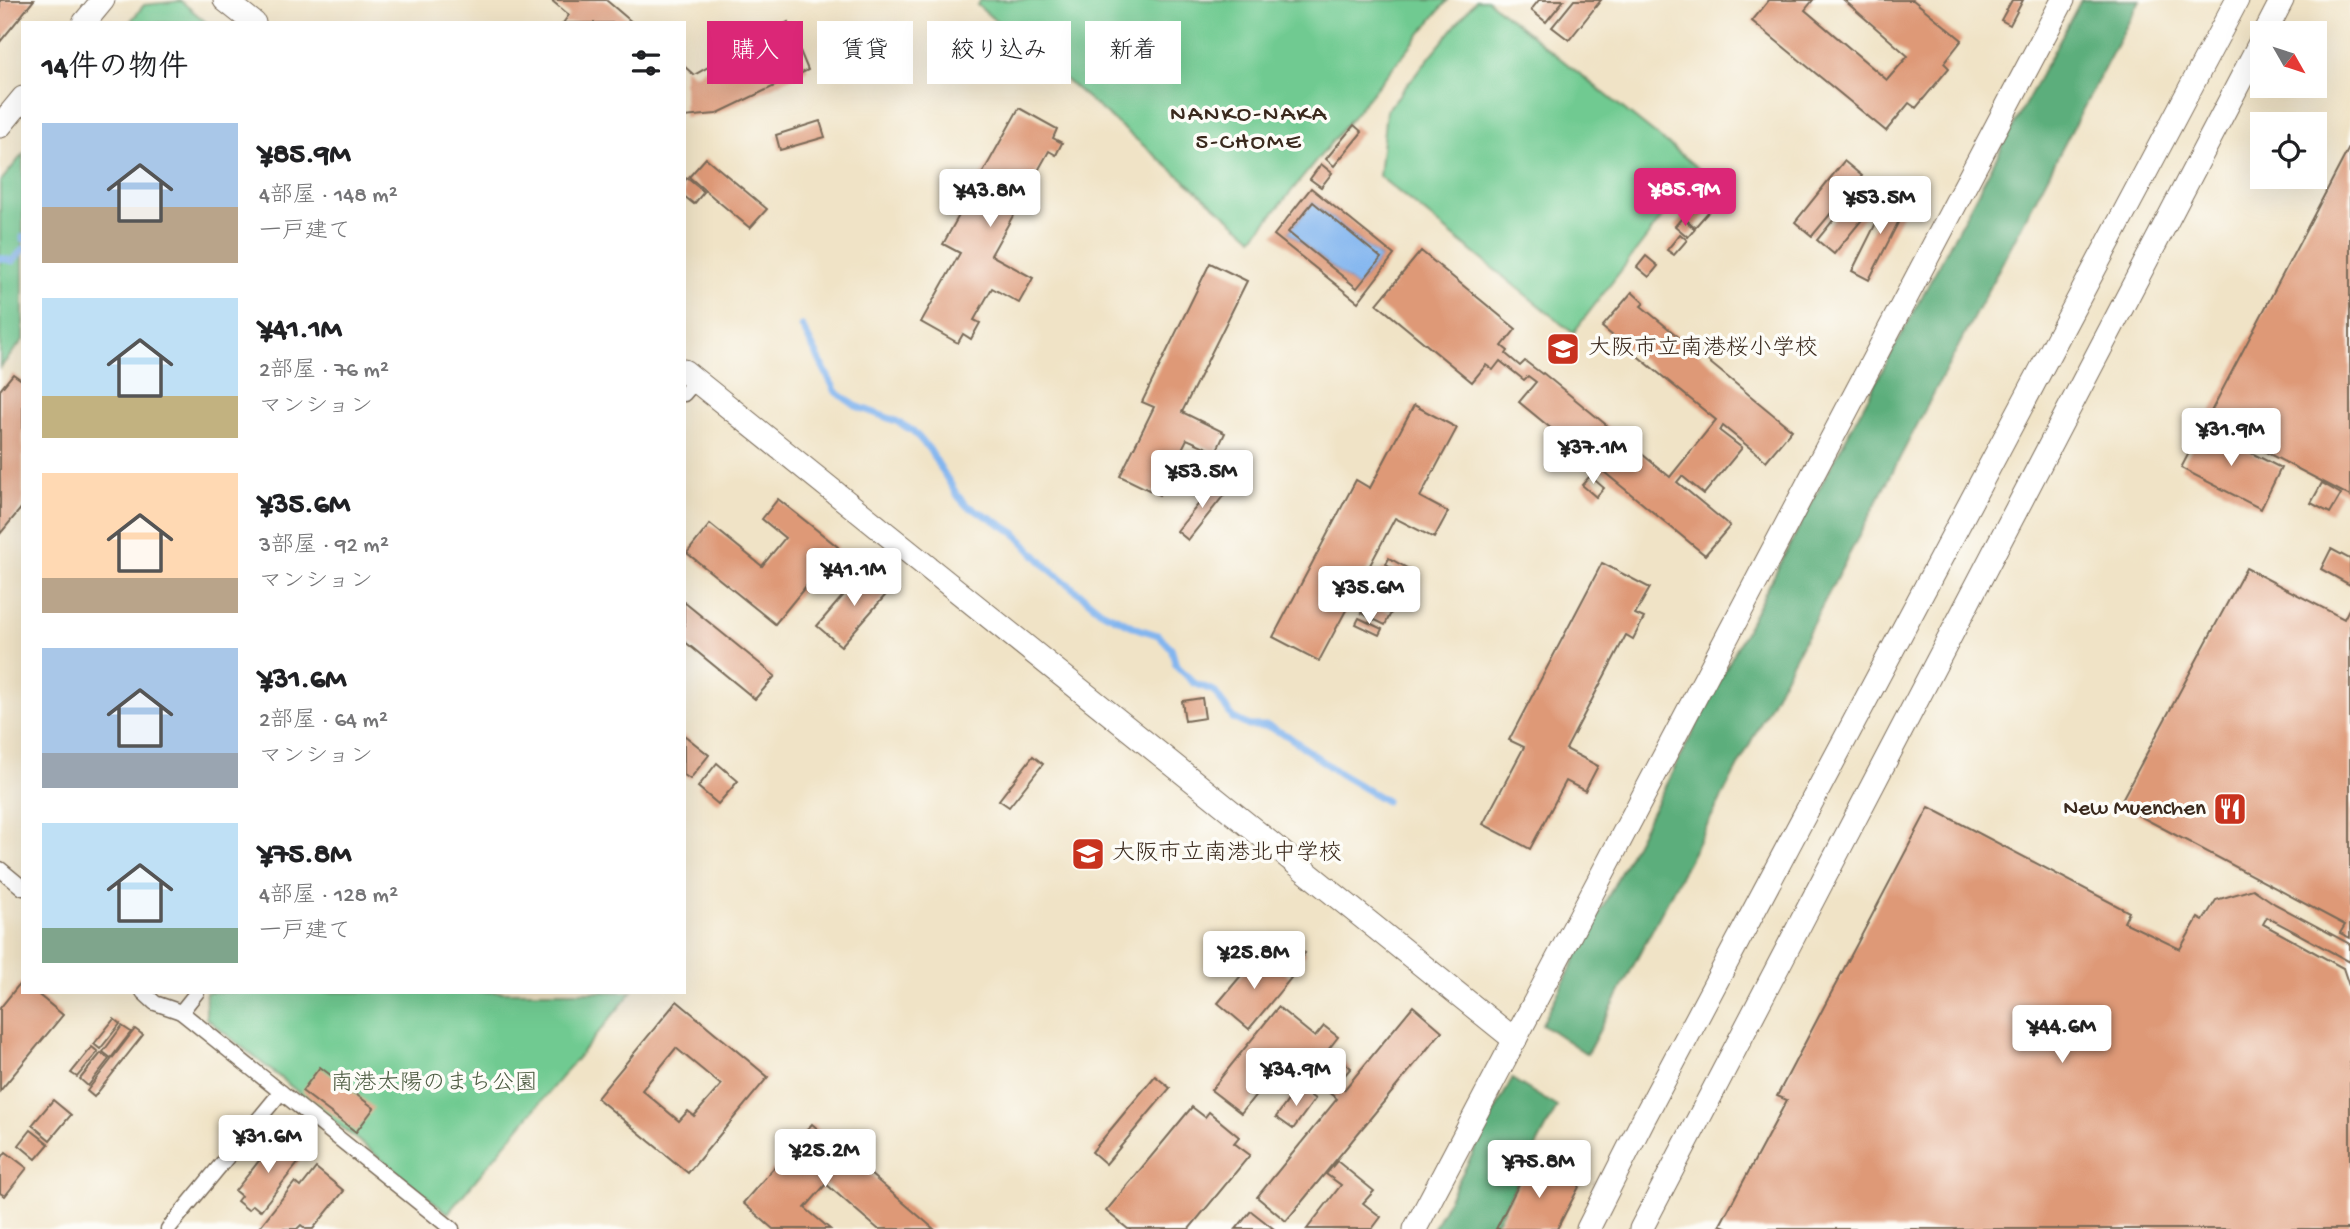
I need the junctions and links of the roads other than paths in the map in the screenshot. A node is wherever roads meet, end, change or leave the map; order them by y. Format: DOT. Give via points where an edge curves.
graph roads {
  1 [pos="103,0"];
  2 [pos="225,0"];
  3 [pos="2063,0"];
  4 [pos="2237,0"];
  5 [pos="2282,0"];
  6 [pos="86,21"];
  7 [pos="251,21"];
  8 [pos="2271,21"];
  9 [pos="2250,62"];
  10 [pos="21,100"];
  11 [pos="0,126"];
  12 [pos="688,381"];
  13 [pos="0,869"];
  14 [pos="21,886"];
  15 [pos="145,994"];
  16 [pos="195,994"];
  17 [pos="181,1012"];
  18 [pos="1515,1040"];
  19 [pos="281,1092"];
  20 [pos="168,1229"];
  21 [pos="452,1229"];
  22 [pos="1415,1229"];
  23 [pos="1588,1229"];
  24 [pos="1641,1229"];
  1 -- 6 [label="street"];
  2 -- 7 [label="street"];
  3 -- 18 [label="street"];
  4 -- 23 [label="street"];
  5 -- 8 [label="street"];
  9 -- 24 [label="street"];
  10 -- 11 [label="street"];
  12 -- 18 [label="street"];
  13 -- 14 [label="street"];
  15 -- 17 [label="street" via="155,1003"];
  16 -- 17 [label="street"];
  17 -- 19 [label="street"];
  18 -- 22 [label="street"];
  19 -- 20 [label="street"];
  19 -- 21 [label="street"];
}
